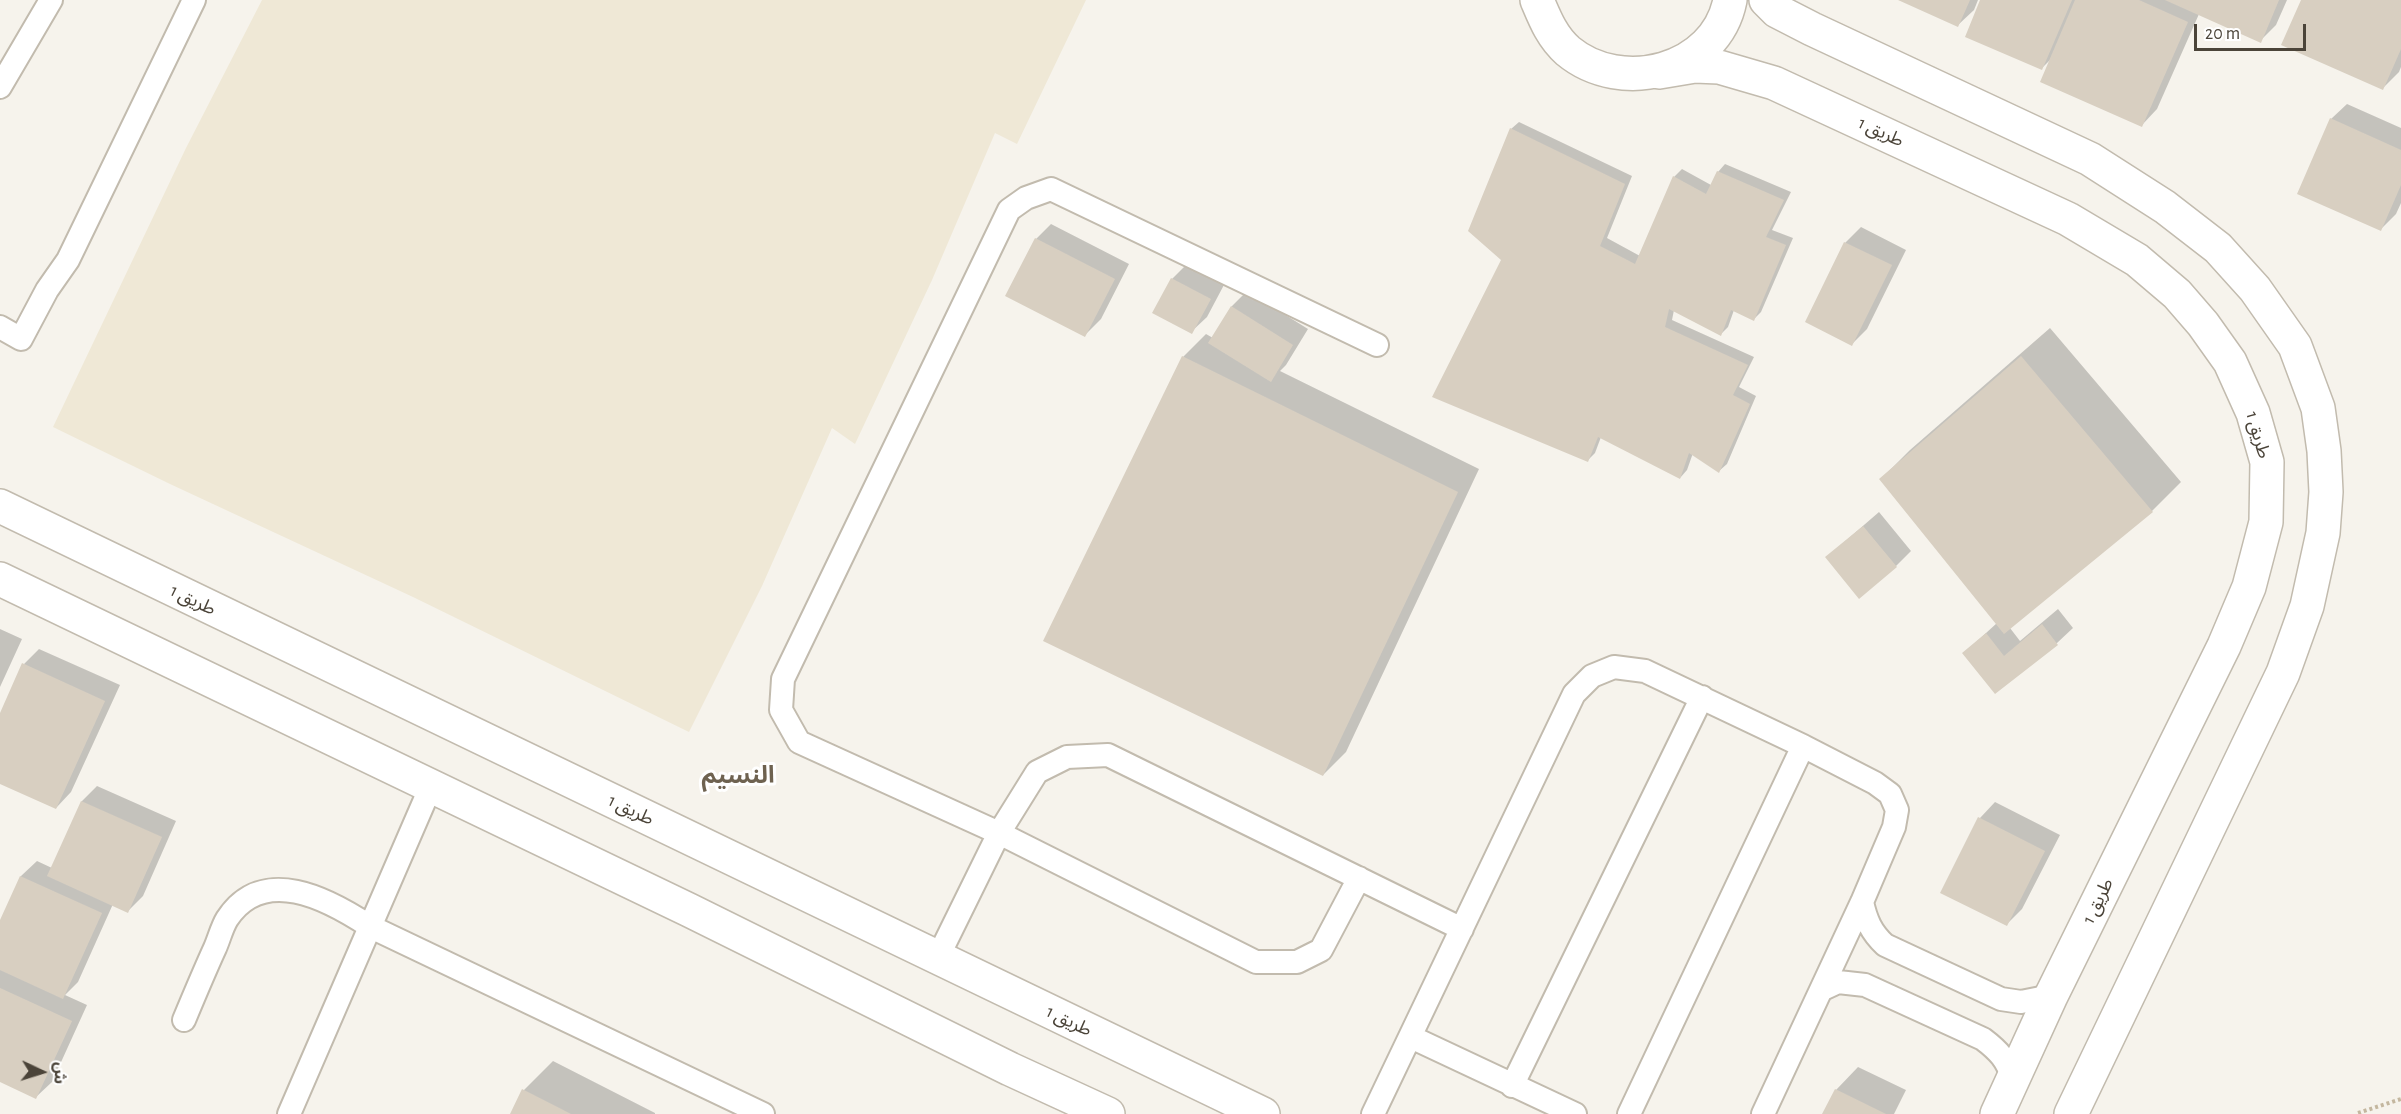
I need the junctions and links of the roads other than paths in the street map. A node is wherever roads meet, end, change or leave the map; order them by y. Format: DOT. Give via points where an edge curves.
graph roads {
  1 [pos="51,0"];
  2 [pos="194,0"];
  3 [pos="1538,0"];
  4 [pos="1730,0"];
  5 [pos="1766,0"];
  6 [pos="1659,72"];
  7 [pos="0,87"];
  8 [pos="0,327"];
  9 [pos="1377,345"];
  10 [pos="0,506"];
  11 [pos="0,579"];
  12 [pos="1702,697"];
  13 [pos="1803,746"];
  14 [pos="431,786"];
  15 [pos="999,833"];
  16 [pos="1359,878"];
  17 [pos="1862,902"];
  18 [pos="369,926"];
  19 [pos="1462,928"];
  20 [pos="938,957"];
  21 [pos="1823,989"];
  22 [pos="2051,996"];
  23 [pos="184,1020"];
  24 [pos="1411,1037"];
  25 [pos="2013,1079"];
  26 [pos="1512,1086"];
  27 [pos="1064,1105"];
  28 [pos="288,1114"];
  29 [pos="763,1114"];
  30 [pos="1108,1114"];
  31 [pos="1263,1114"];
  32 [pos="1372,1114"];
  33 [pos="1575,1114"];
  34 [pos="1629,1114"];
  35 [pos="1763,1114"];
  36 [pos="1997,1114"];
  37 [pos="2071,1114"];
  1 -- 7 [label="lane"];
  2 -- 8 [label="lane" via="68,260 21,339"];
  3 -- 6 [label="street" via="1547,26 1568,50 1595,68 1627,75"];
  4 -- 6 [label="street" via="1712,37 1688,59"];
  5 -- 37 [label="street" via="1777,11 1812,29 2090,159 2165,207 2218,248 2255,289 2295,346 2318,408 2326,492 2323,533 2307,606 2283,674"];
  6 -- 22 [label="street, طريق 1" via="1719,67 1774,83 2068,219 2137,260 2177,294 2230,362 2253,413 2267,462 2266,522 2249,587 2224,646"];
  9 -- 15 [label="lane" via="1051,189 1026,198 1009,210 783,679 781,710 799,742"];
  10 -- 20 [label="street, طريق 1"];
  11 -- 14 [label="street"];
  12 -- 13 [label="lane"];
  12 -- 19 [label="lane" via="1645,671 1614,667 1592,676 1574,694"];
  12 -- 26 [label="lane"];
  13 -- 17 [label="lane" via="1875,783 1890,794 1897,810 1894,827"];
  13 -- 34 [label="lane"];
  14 -- 18 [label="lane"];
  14 -- 27 [label="street"];
  15 -- 16 [label="lane" via="1037,772 1067,757 1108,755"];
  15 -- 16 [label="lane" via="1256,962 1297,962 1321,950"];
  15 -- 20 [label="lane"];
  16 -- 19 [label="lane"];
  17 -- 21 [label="lane"];
  17 -- 22 [label="lane" via="1874,934 1885,945 2001,999 2021,1002"];
  18 -- 23 [label="lane" via="311,894 275,890 248,896 227,919"];
  18 -- 28 [label="lane"];
  18 -- 29 [label="lane"];
  19 -- 24 [label="lane"];
  20 -- 31 [label="street, طريق 1"];
  21 -- 25 [label="lane" via="1838,982 1865,985 1983,1039 2007,1061"];
  21 -- 35 [label="lane"];
  22 -- 25 [label="street, طريق 1"];
  24 -- 26 [label="lane"];
  24 -- 32 [label="lane"];
  25 -- 36 [label="street, طريق 1"];
  26 -- 33 [label="lane"];
  27 -- 30 [label="street"];
}
